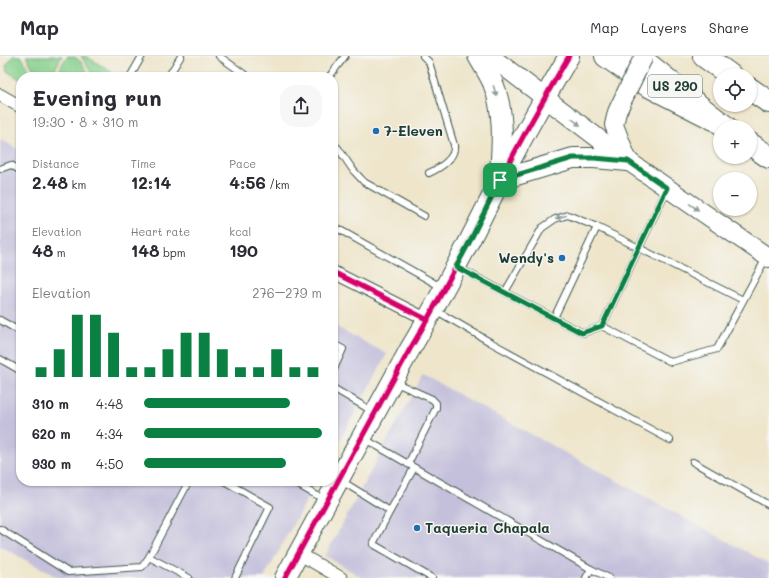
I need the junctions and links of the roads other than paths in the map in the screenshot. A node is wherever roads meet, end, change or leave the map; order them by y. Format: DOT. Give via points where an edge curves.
graph roads {
  1 [pos="142,56"];
  2 [pos="181,56"];
  3 [pos="219,56"];
  4 [pos="345,56"];
  5 [pos="423,56"];
  6 [pos="478,56"];
  7 [pos="490,56"];
  8 [pos="569,56"];
  9 [pos="606,56"];
  10 [pos="637,56"];
  11 [pos="644,56"];
  12 [pos="704,56"];
  13 [pos="720,68"];
  14 [pos="133,72"];
  15 [pos="171,72"];
  16 [pos="241,72"];
  17 [pos="333,72"];
  18 [pos="757,94"];
  19 [pos="0,96"];
  20 [pos="545,98"];
  21 [pos="769,102"];
  22 [pos="16,104"];
  23 [pos="715,120"];
  24 [pos="717,120"];
  25 [pos="338,148"];
  26 [pos="757,149"];
  27 [pos="769,157"];
  28 [pos="628,161"];
  29 [pos="0,168"];
  30 [pos="16,168"];
  31 [pos="429,173"];
  32 [pos="500,180"];
  33 [pos="667,188"];
  34 [pos="424,216"];
  35 [pos="597,227"];
  36 [pos="338,229"];
  37 [pos="639,247"];
  38 [pos="768,257"];
  39 [pos="456,267"];
  40 [pos="338,274"];
  41 [pos="444,288"];
  42 [pos="506,292"];
  43 [pos="743,300"];
  44 [pos="430,315"];
  45 [pos="554,318"];
  46 [pos="0,320"];
  47 [pos="602,326"];
  48 [pos="16,329"];
  49 [pos="338,346"];
  50 [pos="0,359"];
  51 [pos="338,360"];
  52 [pos="16,368"];
  53 [pos="393,381"];
  54 [pos="338,391"];
  55 [pos="375,413"];
  56 [pos="362,438"];
  57 [pos="670,440"];
  58 [pos="693,462"];
  59 [pos="408,464"];
  60 [pos="414,468"];
  61 [pos="339,480"];
  62 [pos="185,486"];
  63 [pos="233,486"];
  64 [pos="300,486"];
  65 [pos="336,486"];
  66 [pos="327,501"];
  67 [pos="769,506"];
  68 [pos="390,511"];
  69 [pos="0,529"];
  70 [pos="298,553"];
  71 [pos="149,558"];
  72 [pos="591,569"];
  73 [pos="189,578"];
  74 [pos="235,578"];
  75 [pos="285,578"];
  76 [pos="341,578"];
  77 [pos="432,578"];
  78 [pos="586,578"];
  79 [pos="609,578"];
  1 -- 14 [label="lane"];
  2 -- 15 [label="lane"];
  3 -- 16 [label="lane"];
  4 -- 17 [label="lane"];
  5 -- 31 [label="lane" via="429,62 455,151 451,158"];
  6 -- 32 [label="main road, one-way" via="493,82 499,103 503,131"];
  7 -- 20 [label="main road"];
  8 -- 20 [label="main road"];
  9 -- 23 [label="highway" via="647,85"];
  10 -- 24 [label="highway, US 290"];
  11 -- 28 [label="main road, bridge" via="617,112 614,125"];
  12 -- 13 [label="highway, US 290"];
  18 -- 21 [label="highway"];
  19 -- 22 [label="street"];
  20 -- 28 [label="main road, one-way"];
  20 -- 32 [label="main road"];
  25 -- 34 [label="lane" via="364,182"];
  26 -- 27 [label="highway"];
  28 -- 32 [label="main road" via="573,158"];
  28 -- 33 [label="main road"];
  29 -- 30 [label="lane" via="11,165"];
  32 -- 39 [label="main road"];
  33 -- 37 [label="lane"];
  33 -- 38 [label="main road, one-way"];
  35 -- 37 [label="lane"];
  35 -- 42 [label="lane, one-way" via="568,215 555,219 542,228"];
  35 -- 45 [label="lane"];
  36 -- 41 [label="lane"];
  37 -- 43 [label="lane"];
  37 -- 47 [label="lane"];
  38 -- 43 [label="lane"];
  39 -- 41 [label="main road"];
  39 -- 42 [label="lane"];
  40 -- 44 [label="street"];
  41 -- 44 [label="main road"];
  42 -- 45 [label="lane"];
  43 -- 47 [label="lane" via="717,349 671,362"];
  44 -- 53 [label="main road"];
  44 -- 57 [label="lane" via="490,342"];
  45 -- 47 [label="lane" via="582,333"];
  46 -- 48 [label="lane"];
  49 -- 51 [label="lane" via="343,349"];
  50 -- 52 [label="lane"];
  53 -- 55 [label="main road"];
  53 -- 59 [label="lane" via="436,403 436,408"];
  54 -- 55 [label="lane"];
  55 -- 56 [label="main road"];
  56 -- 59 [label="lane"];
  56 -- 61 [label="main road"];
  58 -- 67 [label="lane"];
  59 -- 60 [label="lane"];
  60 -- 68 [label="lane"];
  60 -- 72 [label="lane"];
  61 -- 68 [label="lane"];
  62 -- 71 [label="lane"];
  63 -- 74 [label="lane" via="270,507"];
  64 -- 66 [label="lane"];
  65 -- 66 [label="main road"];
  66 -- 70 [label="main road"];
  68 -- 77 [label="lane" via="373,544"];
  69 -- 71 [label="lane" via="68,572 142,567"];
  70 -- 75 [label="main road"];
  70 -- 76 [label="street"];
  71 -- 73 [label="lane"];
  72 -- 78 [label="lane"];
  72 -- 79 [label="lane"];
}
